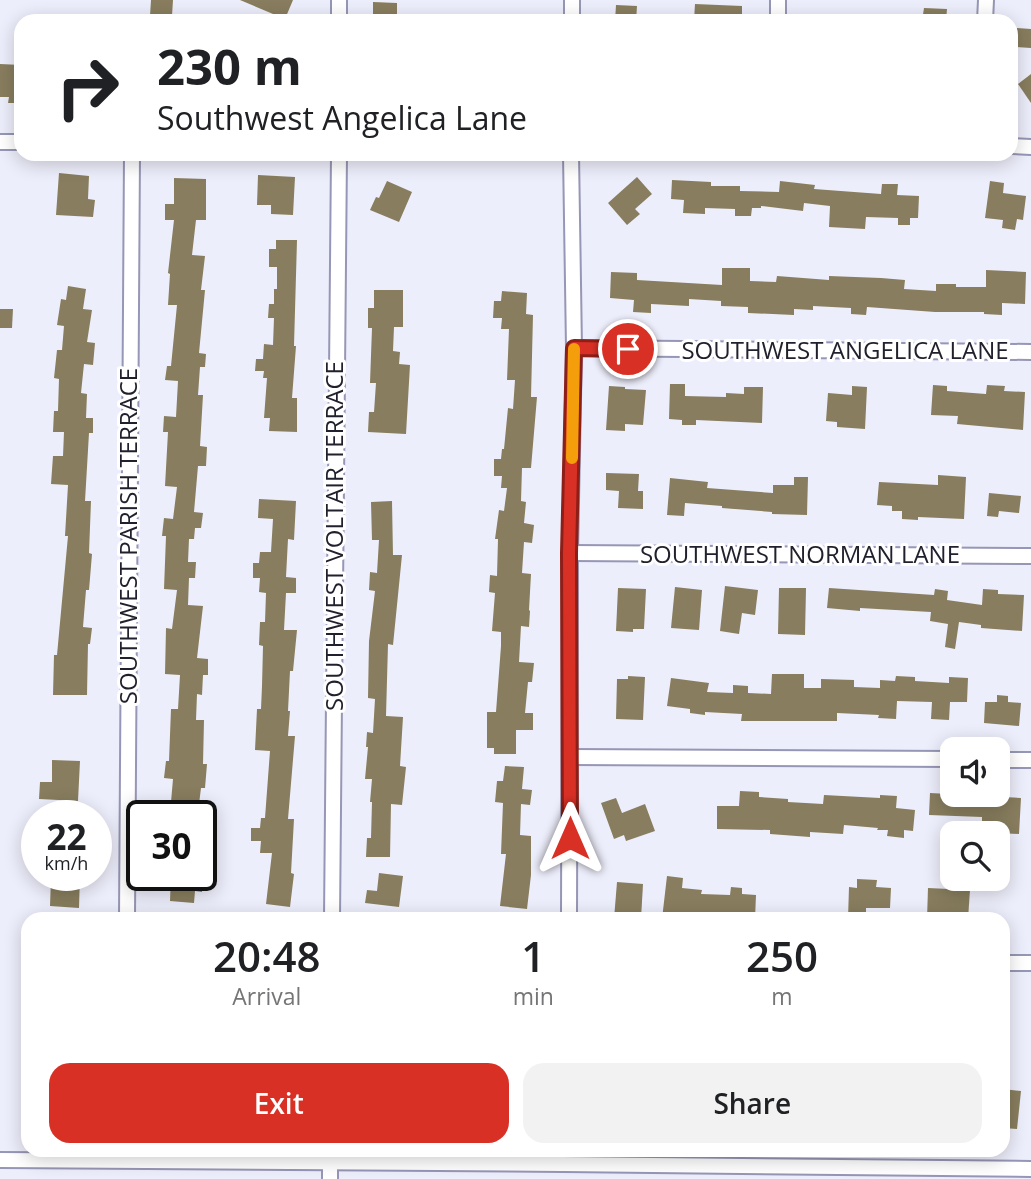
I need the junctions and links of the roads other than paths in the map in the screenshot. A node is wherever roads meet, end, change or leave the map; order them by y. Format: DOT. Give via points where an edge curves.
graph roads {
  1 [pos="132,161"];
  2 [pos="339,161"];
  3 [pos="571,161"];
  4 [pos="574,348"];
  5 [pos="1031,352"];
  6 [pos="569,553"];
  7 [pos="1031,556"];
  8 [pos="570,757"];
  9 [pos="940,760"];
  10 [pos="1010,760"];
  11 [pos="1031,760"];
  12 [pos="127,912"];
  13 [pos="332,912"];
  14 [pos="569,912"];
  15 [pos="1010,963"];
  16 [pos="1031,963"];
  17 [pos="75,1157"];
  18 [pos="330,1157"];
  19 [pos="563,1157"];
  20 [pos="0,1160"];
  21 [pos="1031,1169"];
  22 [pos="330,1179"];
  1 -- 12 [label="street, SOUTHWEST PARISH TERRACE"];
  2 -- 13 [label="street, SOUTHWEST VOLTAIR TERRACE"];
  3 -- 4 [label="street"];
  4 -- 5 [label="street, SOUTHWEST ANGELICA LANE"];
  4 -- 6 [label="street"];
  6 -- 7 [label="street, SOUTHWEST NORMAN LANE"];
  6 -- 8 [label="street"];
  8 -- 9 [label="street"];
  8 -- 14 [label="street"];
  10 -- 11 [label="street"];
  15 -- 16 [label="street"];
  17 -- 20 [label="street"];
  18 -- 22 [label="street"];
  19 -- 21 [label="street"];
}
